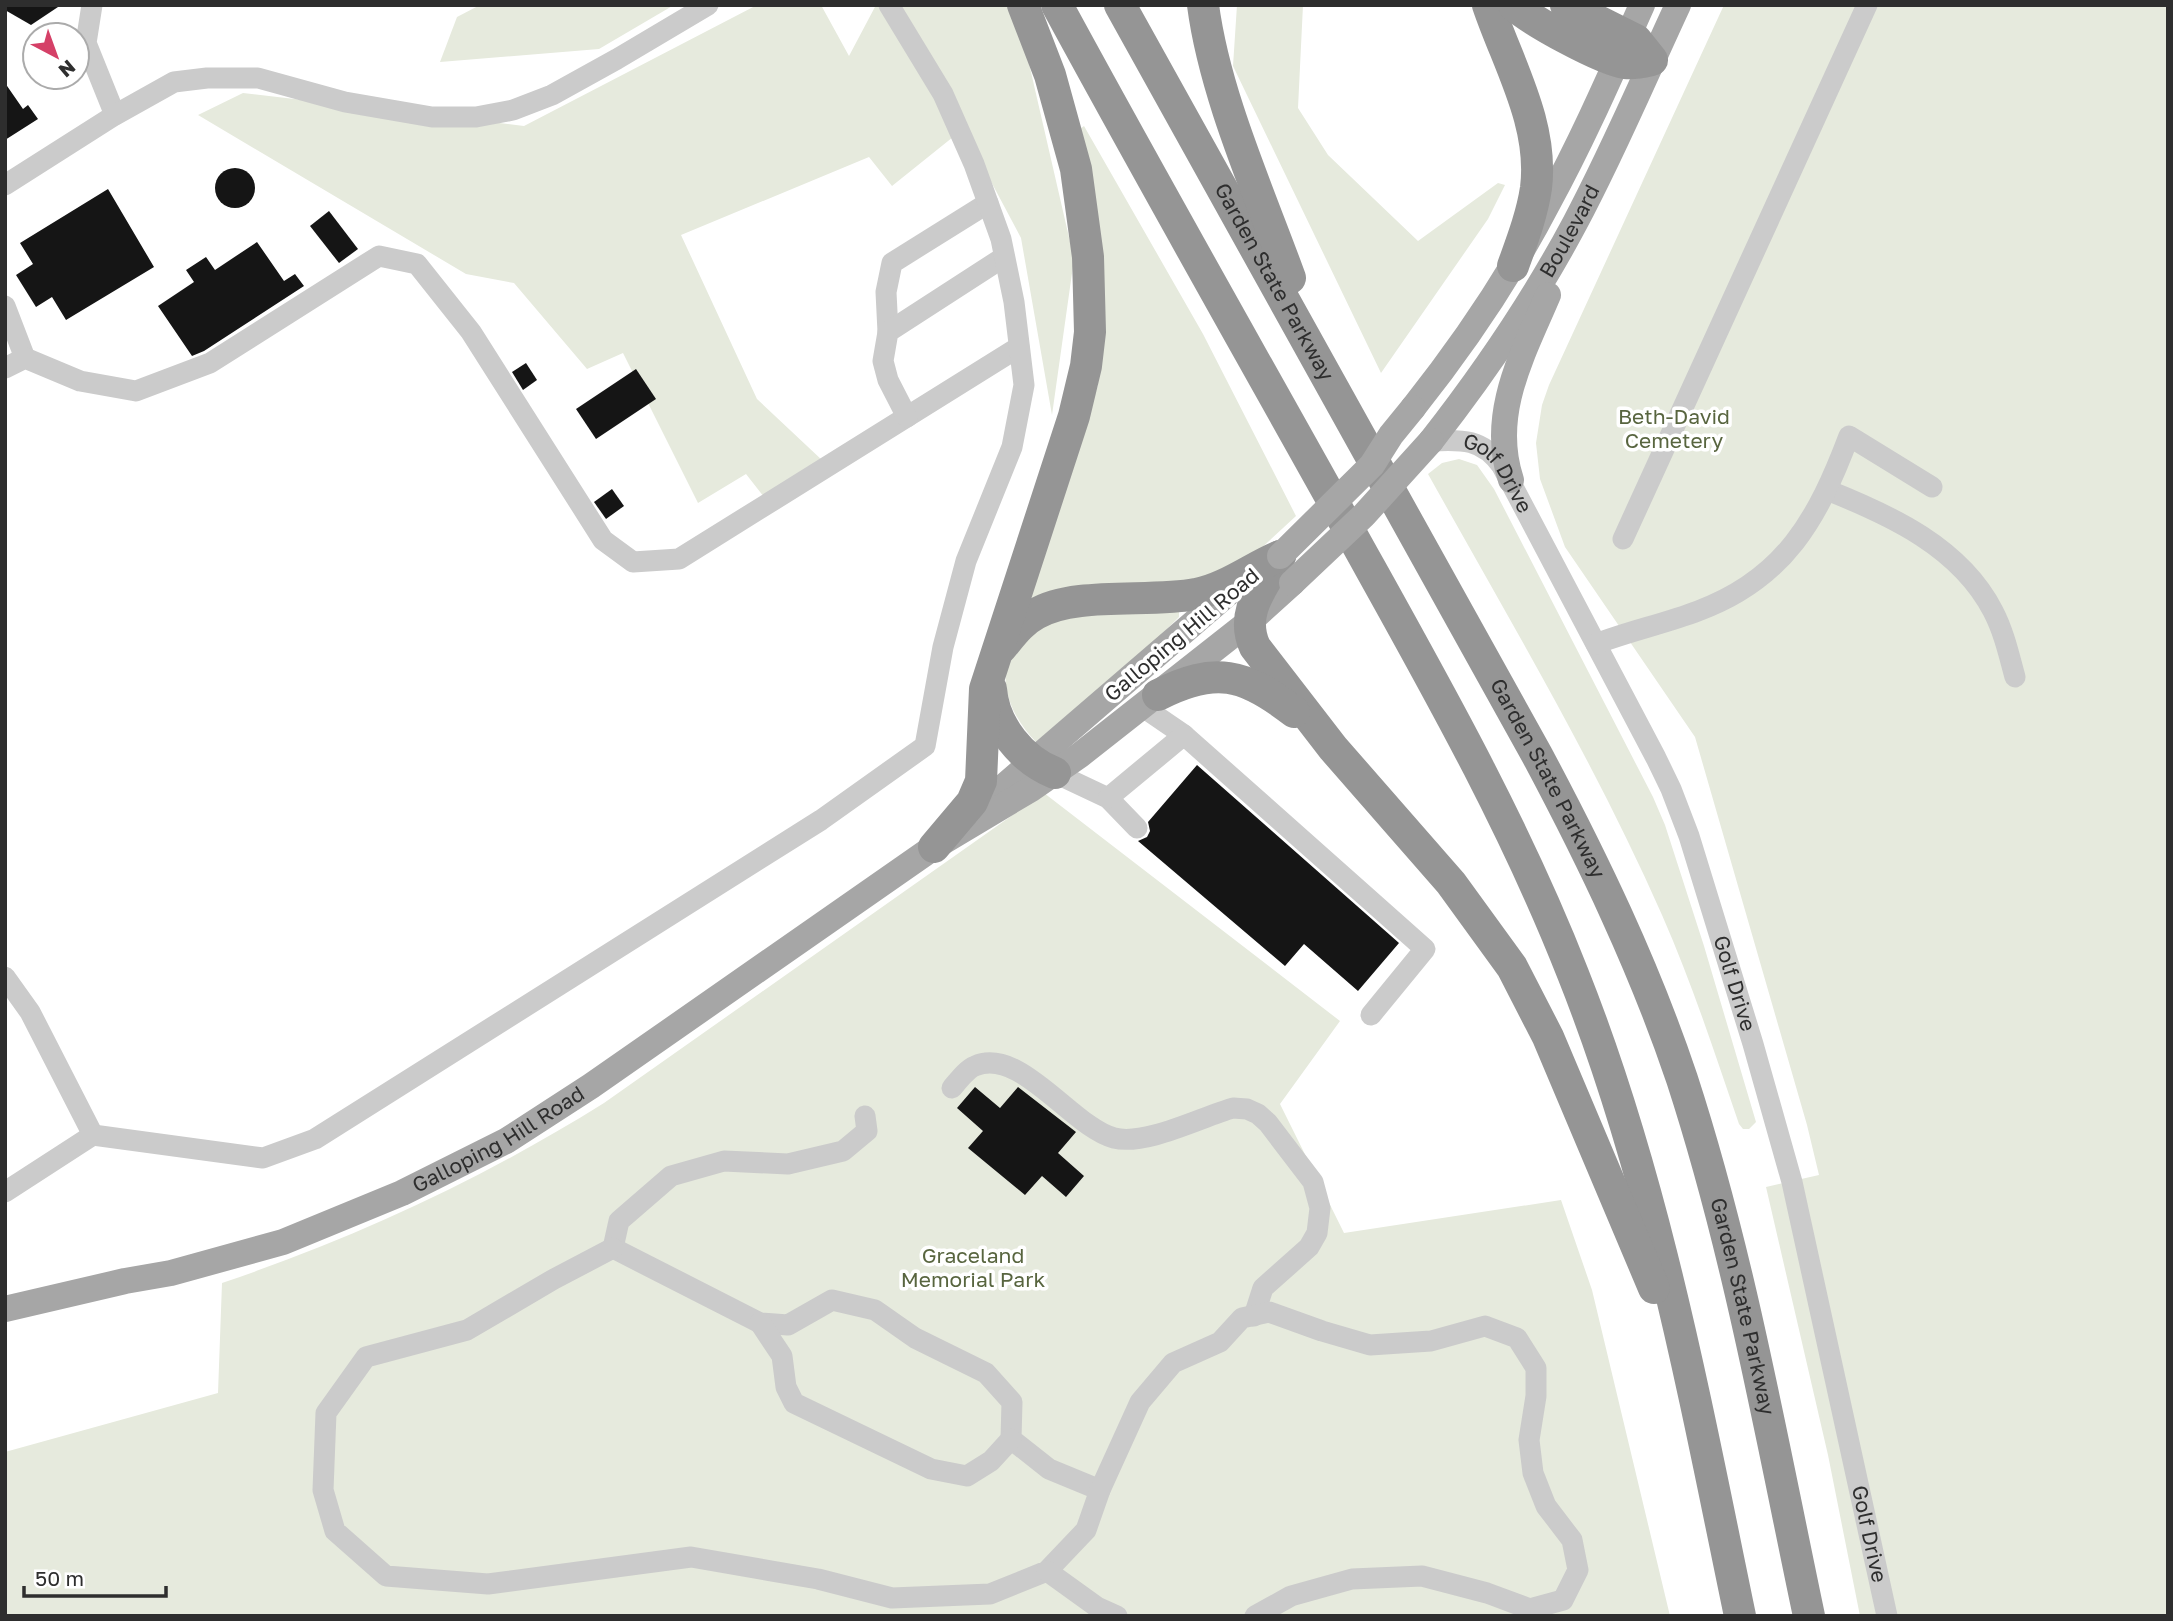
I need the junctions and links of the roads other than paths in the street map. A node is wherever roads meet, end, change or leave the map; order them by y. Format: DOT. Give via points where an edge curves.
graph roads {
  1 [pos="92,5"];
  2 [pos="708,5"];
  3 [pos="889,5"];
  4 [pos="1023,5"];
  5 [pos="1057,5"];
  6 [pos="1120,5"];
  7 [pos="1203,5"];
  8 [pos="1488,5"];
  9 [pos="1514,5"];
  10 [pos="1566,5"];
  11 [pos="1642,5"];
  12 [pos="1678,5"];
  13 [pos="1867,5"];
  14 [pos="1623,48"];
  15 [pos="1652,60"];
  16 [pos="115,115"];
  17 [pos="5,185"];
  18 [pos="1592,190"];
  19 [pos="988,203"];
  20 [pos="1004,257"];
  21 [pos="1513,266"];
  22 [pos="5,306"];
  23 [pos="888,332"];
  24 [pos="1019,347"];
  25 [pos="25,358"];
  26 [pos="5,368"];
  27 [pos="1329,380"];
  28 [pos="1413,408"];
  29 [pos="907,417"];
  30 [pos="1431,440"];
  31 [pos="1372,465"];
  32 [pos="1511,480"];
  33 [pos="1932,487"];
  34 [pos="1827,490"];
  35 [pos="1623,539"];
  36 [pos="1286,569"];
  37 [pos="1249,622"];
  38 [pos="1596,644"];
  39 [pos="993,664"];
  40 [pos="2015,677"];
  41 [pos="1150,701"];
  42 [pos="1184,735"];
  43 [pos="1333,748"];
  44 [pos="1044,767"];
  45 [pos="1108,798"];
  46 [pos="1137,828"];
  47 [pos="934,847"];
  48 [pos="5,976"];
  49 [pos="1371,1015"];
  50 [pos="952,1088"];
  51 [pos="865,1116"];
  52 [pos="93,1135"];
  53 [pos="5,1192"];
  54 [pos="613,1248"];
  55 [pos="5,1309"];
  56 [pos="1254,1316"];
  57 [pos="760,1323"];
  58 [pos="1699,1419"];
  59 [pos="1012,1439"];
  60 [pos="1100,1490"];
  61 [pos="1047,1571"];
  62 [pos="1117,1616"];
  63 [pos="1255,1616"];
  64 [pos="1740,1616"];
  65 [pos="1809,1616"];
  66 [pos="1887,1616"];
  1 -- 16 [label="street" via="86,43"];
  2 -- 16 [label="street" via="552,95 513,110 476,117 384,110 258,78 174,82"];
  3 -- 19 [label="street" via="943,93"];
  4 -- 39 [label="highway" via="1054,87 1076,169 1088,257 1090,332 1074,415"];
  5 -- 58 [label="highway" via="1439,694 1527,867 1573,974 1624,1120 1656,1231"];
  6 -- 27 [label="highway, Garden State Parkway"];
  7 -- 27 [label="highway" via="1236,130"];
  8 -- 21 [label="highway" via="1525,102 1537,159 1534,200"];
  9 -- 14 [label="highway" via="1538,23"];
  10 -- 14 [label="highway"];
  11 -- 14 [label="main road, Boulevard"];
  12 -- 15 [label="main road, Boulevard"];
  13 -- 35 [label="street"];
  14 -- 15 [label="highway" via="1643,47"];
  14 -- 21 [label="main road, Boulevard" via="1563,175"];
  15 -- 18 [label="main road, Boulevard"];
  16 -- 17 [label="street"];
  18 -- 30 [label="main road, Boulevard" via="1521,314"];
  18 -- 32 [label="main road" via="1507,397 1503,437"];
  19 -- 20 [label="street"];
  19 -- 23 [label="street" via="892,263 886,292"];
  20 -- 23 [label="street"];
  20 -- 24 [label="street"];
  21 -- 28 [label="main road, Boulevard"];
  22 -- 25 [label="street"];
  23 -- 29 [label="street" via="883,361"];
  24 -- 29 [label="street"];
  24 -- 52 [label="street" via="1024,385 1012,447 966,561 943,647 925,746 799,834 314,1139 263,1158"];
  25 -- 26 [label="street"];
  25 -- 29 [label="street" via="80,381 136,391 210,363 379,256 416,264 471,332 603,541 633,562 679,559"];
  27 -- 65 [label="highway, Garden State Parkway" via="1574,824 1654,1003 1725,1227"];
  28 -- 31 [label="main road, Galloping Hill Road, bridge"];
  30 -- 31 [label="main road, bridge" via="1396,451"];
  30 -- 32 [label="street, Golf Drive" via="1480,445"];
  30 -- 36 [label="main road, Galloping Hill Road, bridge" via="1364,515"];
  31 -- 36 [label="main road, Galloping Hill Road, bridge"];
  32 -- 38 [label="street, Golf Drive"];
  33 -- 34 [label="street" via="1849,436"];
  34 -- 38 [label="street" via="1787,554 1744,589 1699,611"];
  34 -- 40 [label="street" via="1902,523 1960,568 1993,611"];
  36 -- 37 [label="highway" via="1252,603"];
  36 -- 39 [label="highway" via="1254,567 1222,586 1196,594 1048,608 1019,627"];
  36 -- 44 [label="main road, Galloping Hill Road" via="1242,581"];
  37 -- 41 [label="main road, Galloping Hill Road"];
  37 -- 43 [label="highway" via="1260,655"];
  38 -- 66 [label="street, Golf Drive" via="1676,802 1723,940 1801,1220"];
  39 -- 44 [label="highway" via="991,694 997,715 1017,746"];
  39 -- 47 [label="highway" via="984,705 981,782 972,802"];
  41 -- 42 [label="street"];
  41 -- 43 [label="highway" via="1202,677 1237,679 1282,702"];
  41 -- 44 [label="main road, Galloping Hill Road"];
  42 -- 45 [label="street"];
  42 -- 49 [label="street" via="1425,949"];
  43 -- 58 [label="highway" via="1458,891 1522,983 1652,1284"];
  44 -- 45 [label="street"];
  44 -- 47 [label="main road, Galloping Hill Road"];
  45 -- 46 [label="street"];
  47 -- 55 [label="main road, Galloping Hill Road" via="592,1086 506,1142 454,1168 283,1242 182,1270"];
  48 -- 52 [label="street" via="30,1012"];
  50 -- 56 [label="street" via="973,1066 992,1062 1011,1067 1086,1123 1113,1138 1136,1140 1233,1108 1258,1114 1313,1182 1320,1208 1317,1233 1309,1247 1263,1288"];
  51 -- 54 [label="street" via="867,1131 844,1151 788,1164 724,1160 671,1176 619,1221"];
  52 -- 53 [label="street"];
  54 -- 57 [label="street"];
  54 -- 61 [label="street" via="467,1330 366,1357 326,1413 323,1490 335,1531 386,1576 488,1584 691,1557 818,1579 892,1598 990,1594"];
  56 -- 60 [label="street" via="1242,1318 1220,1342 1173,1363 1140,1402"];
  56 -- 63 [label="street" via="1269,1312 1370,1345 1431,1341 1485,1326 1517,1338 1536,1368 1529,1440 1532,1473 1546,1506 1572,1539 1578,1570 1563,1600 1530,1609 1422,1576 1352,1579 1291,1597"];
  57 -- 59 [label="street" via="788,1325 832,1300 875,1310 915,1338 986,1373 1012,1402"];
  57 -- 59 [label="street" via="782,1356 786,1387 794,1403 931,1469 967,1476 991,1461"];
  58 -- 64 [label="highway"];
  59 -- 60 [label="street" via="1049,1469"];
  60 -- 61 [label="street" via="1086,1530"];
  61 -- 62 [label="street"];
}
